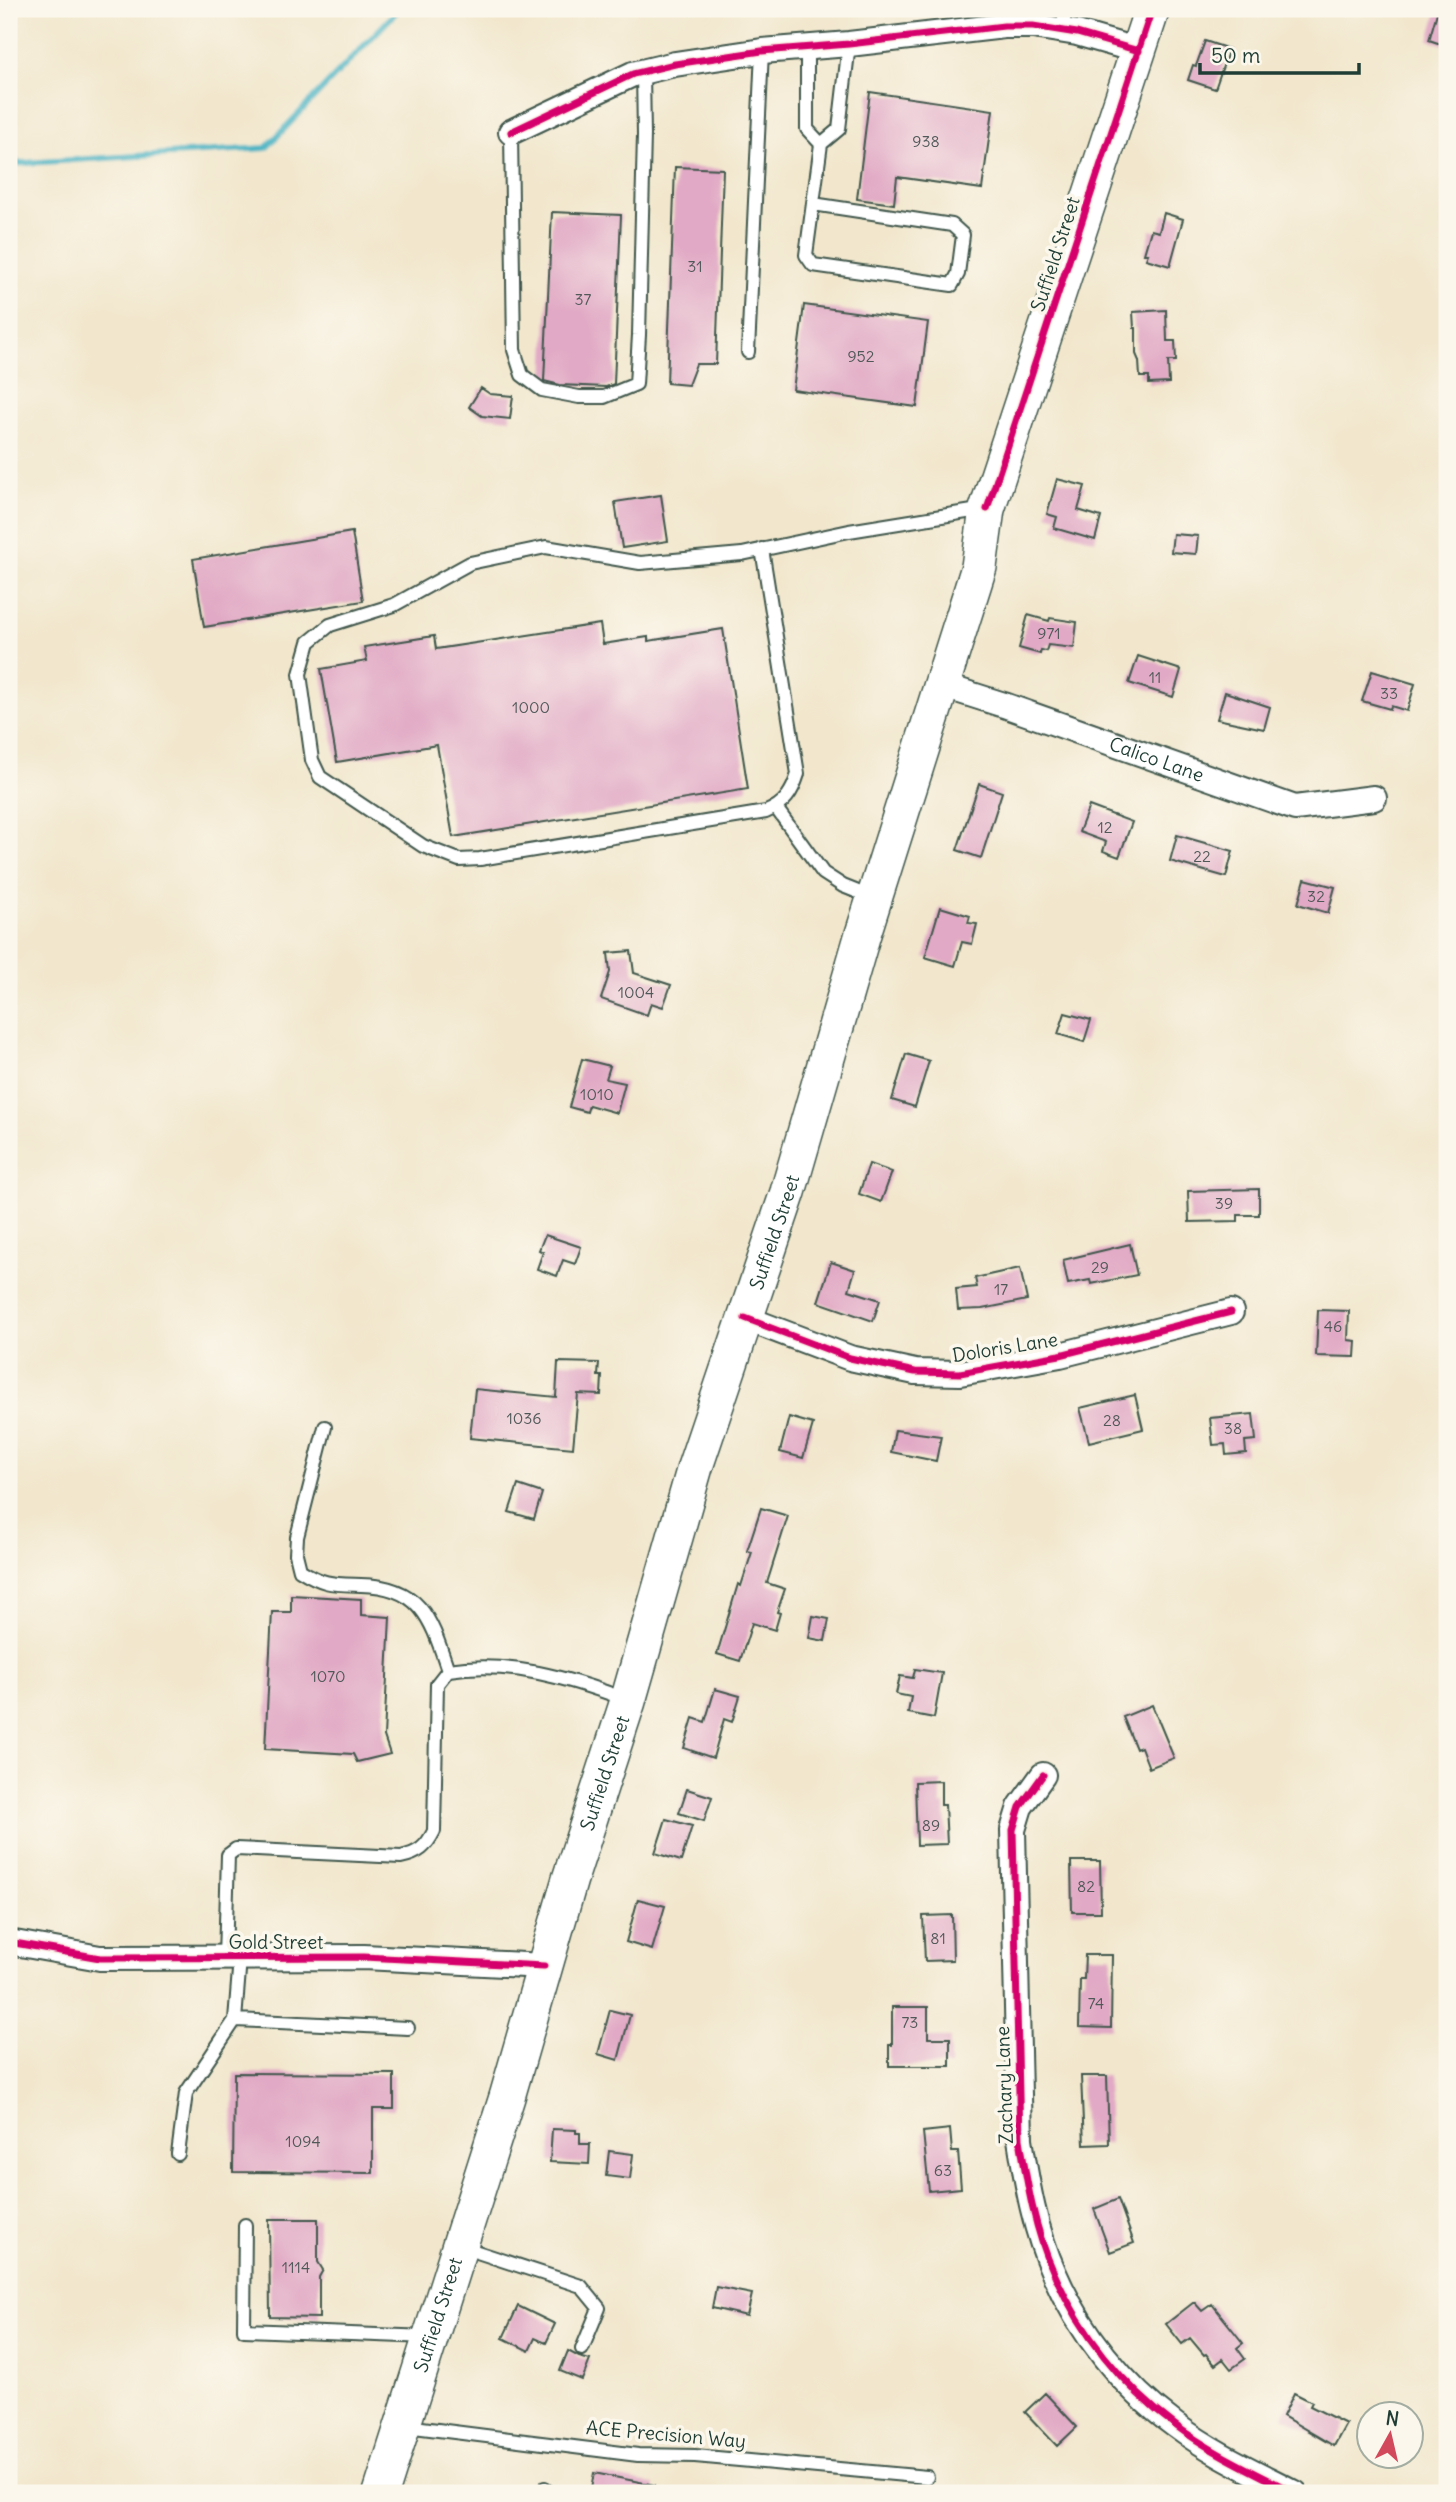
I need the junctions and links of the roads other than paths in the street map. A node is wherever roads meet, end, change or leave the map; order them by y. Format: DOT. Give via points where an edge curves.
graph roads {
  1 [pos="1152,9"];
  2 [pos="1064,20"];
  3 [pos="849,44"];
  4 [pos="807,46"];
  5 [pos="762,51"];
  6 [pos="1139,51"];
  7 [pos="643,71"];
  8 [pos="511,132"];
  9 [pos="821,144"];
  10 [pos="813,204"];
  11 [pos="748,352"];
  12 [pos="987,509"];
  13 [pos="762,549"];
  14 [pos="942,685"];
  15 [pos="1374,798"];
  16 [pos="776,808"];
  17 [pos="874,898"];
  18 [pos="1231,1312"];
  19 [pos="746,1318"];
  20 [pos="325,1427"];
  21 [pos="448,1670"];
  22 [pos="628,1701"];
  23 [pos="1043,1775"];
  24 [pos="9,1942"];
  25 [pos="232,1958"];
  26 [pos="544,1966"];
  27 [pos="235,2020"];
  28 [pos="408,2028"];
  29 [pos="178,2154"];
  30 [pos="245,2224"];
  31 [pos="458,2246"];
  32 [pos="429,2337"];
  33 [pos="582,2349"];
  34 [pos="402,2426"];
  35 [pos="927,2477"];
  36 [pos="386,2490"];
  37 [pos="1295,2493"];
  1 -- 6 [label="main road, Suffield Street"];
  2 -- 3 [label="street"];
  2 -- 6 [label="street"];
  3 -- 4 [label="street"];
  3 -- 9 [label="lane" via="839,129"];
  4 -- 5 [label="street"];
  4 -- 9 [label="lane" via="807,129"];
  5 -- 7 [label="street"];
  5 -- 11 [label="lane"];
  6 -- 12 [label="main road, Suffield Street"];
  7 -- 8 [label="street"];
  7 -- 8 [label="lane" via="636,384 604,397 579,397 542,390 522,375 514,350"];
  9 -- 10 [label="lane"];
  10 -- 10 [label="lane" via="806,255 813,265 952,285 958,274 963,235 952,225"];
  12 -- 13 [label="lane"];
  12 -- 14 [label="main road, Suffield Street" via="979,567"];
  13 -- 16 [label="lane" via="798,774 789,795"];
  13 -- 16 [label="lane" via="640,563 546,547 470,563 394,604 330,625 309,642 300,674 312,760 320,777 422,846 452,858 480,859"];
  14 -- 15 [label="street, Calico Lane" via="1295,808"];
  14 -- 17 [label="main road, Suffield Street"];
  16 -- 17 [label="lane" via="823,873"];
  17 -- 19 [label="main road, Suffield Street"];
  18 -- 19 [label="street, Doloris Lane" via="960,1373 915,1372 850,1358"];
  19 -- 22 [label="main road, Suffield Street" via="695,1467"];
  20 -- 21 [label="lane" via="297,1537 299,1570 318,1582 396,1589 418,1603 432,1623"];
  21 -- 22 [label="lane" via="470,1666 534,1671"];
  21 -- 25 [label="lane" via="437,1684 434,1831 427,1846 401,1857 236,1849 228,1855"];
  22 -- 26 [label="main road, Suffield Street"];
  23 -- 37 [label="street, Zachary Lane" via="1020,1807 1013,1830 1020,2139 1032,2206 1054,2273 1076,2316 1134,2390 1214,2452"];
  24 -- 25 [label="street, Gold Street" via="100,1958"];
  25 -- 26 [label="street, Gold Street" via="364,1957"];
  25 -- 27 [label="lane"];
  26 -- 31 [label="main road, Suffield Street"];
  27 -- 28 [label="lane"];
  27 -- 29 [label="lane" via="186,2093"];
  30 -- 32 [label="lane" via="244,2330"];
  31 -- 32 [label="main road, Suffield Street"];
  31 -- 33 [label="lane" via="581,2286 599,2308"];
  32 -- 34 [label="main road, Suffield Street"];
  34 -- 35 [label="lane, ACE Precision Way" via="638,2455"];
  34 -- 36 [label="main road, Suffield Street"];
}
